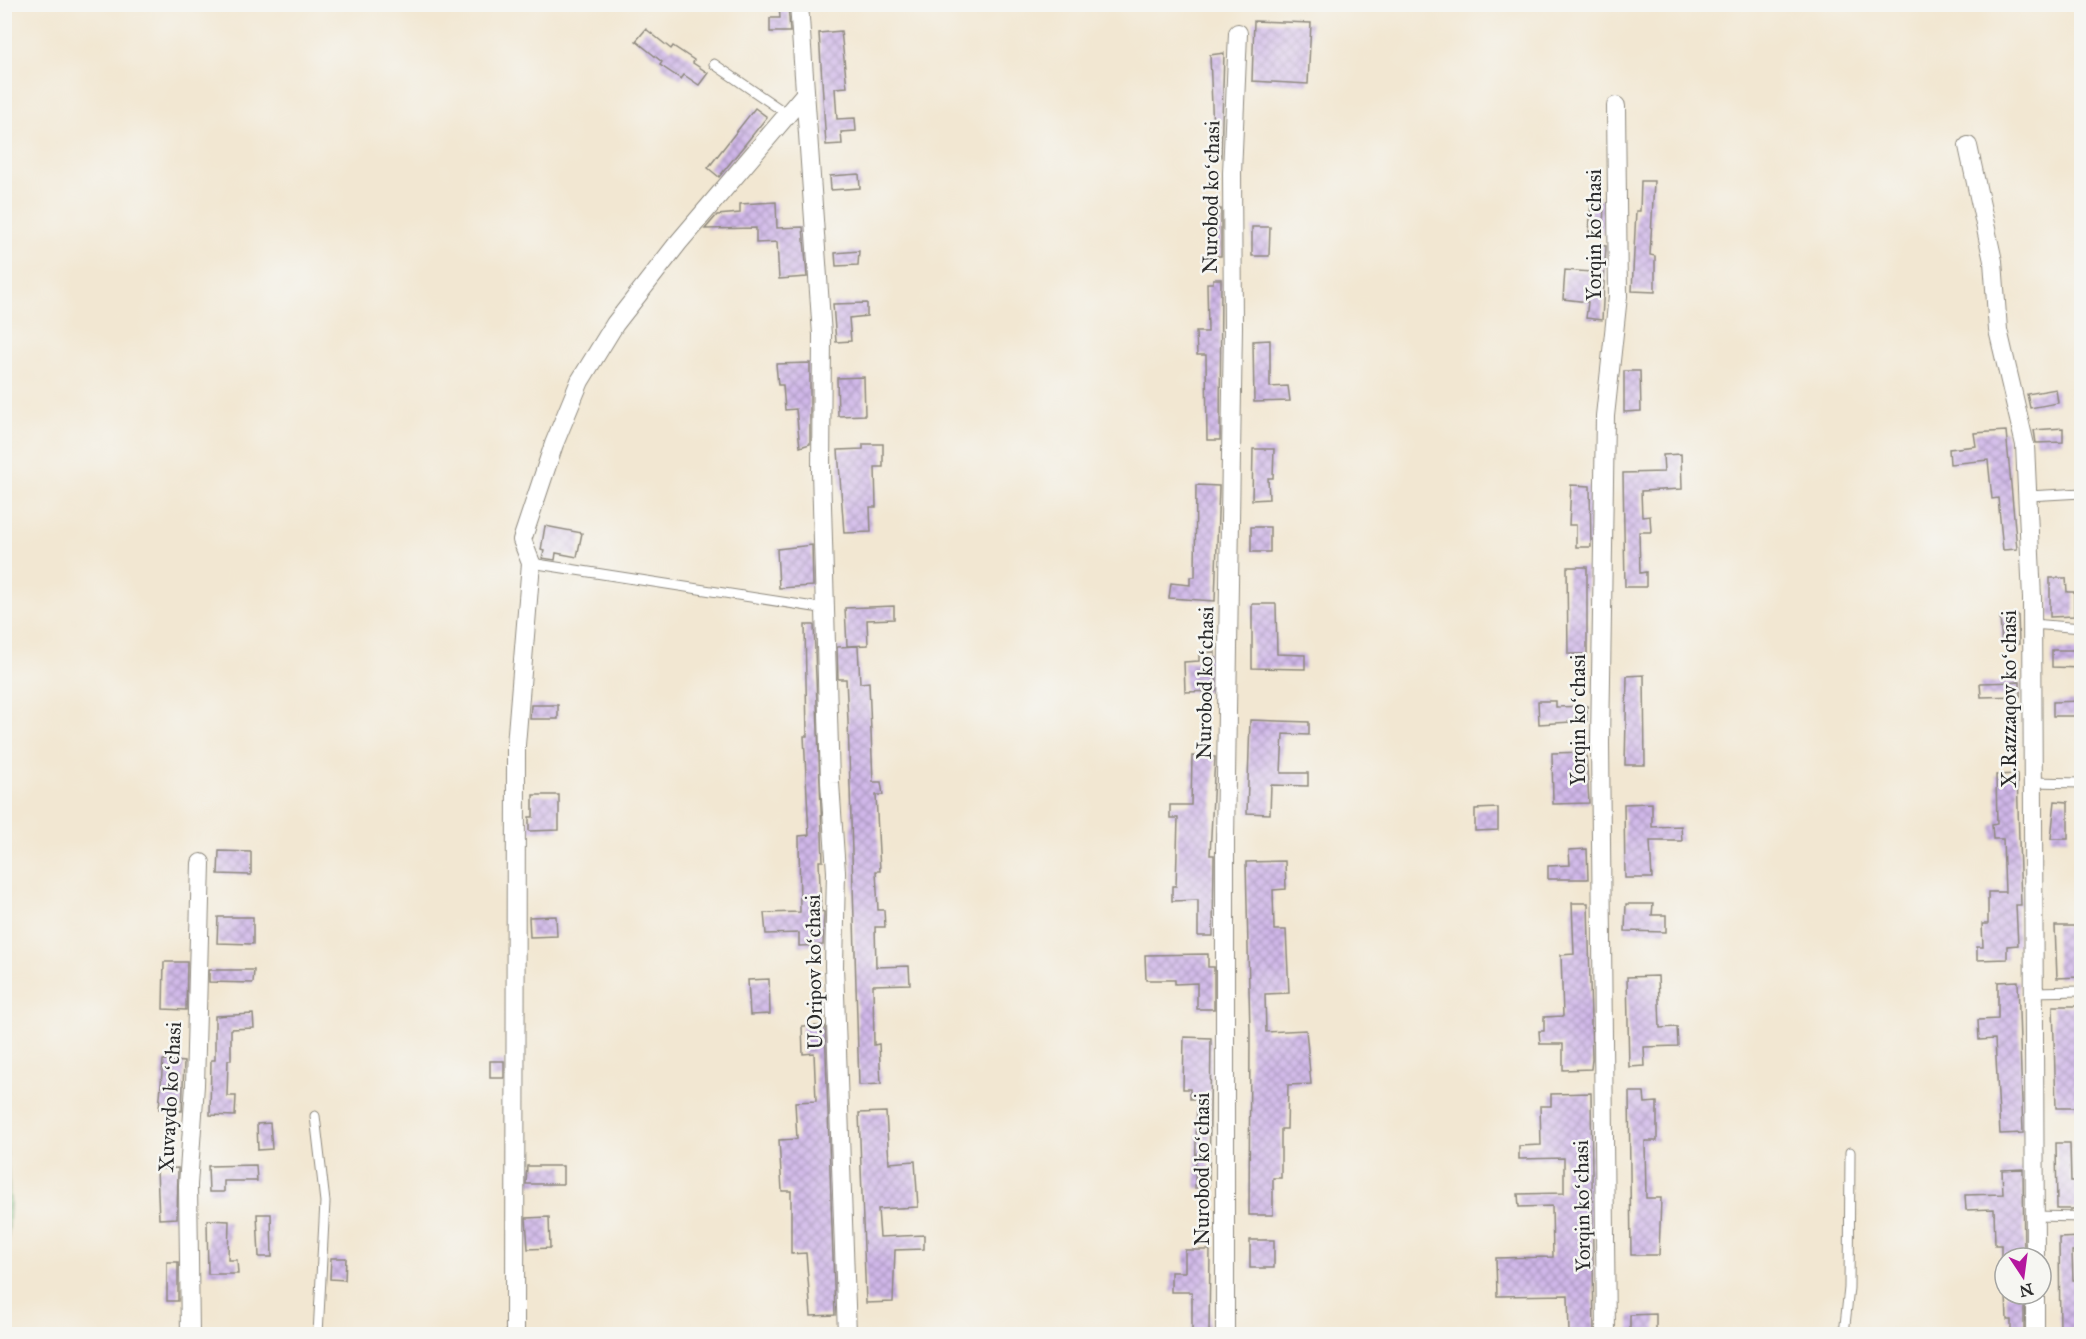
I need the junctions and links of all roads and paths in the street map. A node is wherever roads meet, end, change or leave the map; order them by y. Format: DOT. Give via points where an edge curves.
graph roads {
  1 [pos="799,4"];
  2 [pos="1238,33"];
  3 [pos="714,64"];
  4 [pos="804,95"];
  5 [pos="1616,106"];
  6 [pos="788,114"];
  7 [pos="1968,146"];
  8 [pos="2082,493"];
  9 [pos="2028,496"];
  10 [pos="531,563"];
  11 [pos="827,609"];
  12 [pos="2032,624"];
  13 [pos="2082,628"];
  14 [pos="2032,782"];
  15 [pos="2082,783"];
  16 [pos="201,863"];
  17 [pos="2082,991"];
  18 [pos="2033,992"];
  19 [pos="315,1116"];
  20 [pos="1850,1152"];
  21 [pos="2035,1216"];
  22 [pos="2082,1216"];
  23 [pos="2035,1246"];
  24 [pos="2035,1306"];
  25 [pos="190,1335"];
  26 [pos="318,1335"];
  27 [pos="514,1335"];
  28 [pos="847,1335"];
  29 [pos="1225,1335"];
  30 [pos="1606,1335"];
  31 [pos="1844,1335"];
  32 [pos="2035,1335"];
  1 -- 4 [label="street, U.Oripov koʻchasi"];
  2 -- 29 [label="street, Nurobod koʻchasi" via="1232,173 1224,840"];
  3 -- 6 [label="lane"];
  4 -- 6 [label="street"];
  4 -- 11 [label="street, U.Oripov koʻchasi" via="822,334 821,471"];
  5 -- 30 [label="street, Yorqin koʻchasi" via="1618,296 1605,416 1600,743"];
  6 -- 10 [label="street" via="678,243 615,324 580,381 522,540"];
  7 -- 9 [label="street, X.Razzaqov koʻchasi" via="1993,261 1998,330 2025,445"];
  8 -- 9 [label="lane"];
  9 -- 12 [label="street, X.Razzaqov koʻchasi"];
  10 -- 11 [label="lane"];
  10 -- 27 [label="street" via="516,745"];
  11 -- 28 [label="street, U.Oripov koʻchasi"];
  12 -- 13 [label="lane"];
  12 -- 14 [label="street, X.Razzaqov koʻchasi"];
  14 -- 15 [label="lane"];
  14 -- 18 [label="street, X.Razzaqov koʻchasi"];
  16 -- 25 [label="street, Xuvaydo koʻchasi" via="188,1185"];
  17 -- 18 [label="lane"];
  18 -- 21 [label="street, X.Razzaqov koʻchasi"];
  19 -- 26 [label="lane" via="325,1202"];
  20 -- 31 [label="lane" via="1849,1288"];
  21 -- 22 [label="lane"];
  21 -- 23 [label="street, X.Razzaqov koʻchasi"];
  24 -- 32 [label="street"];
}
